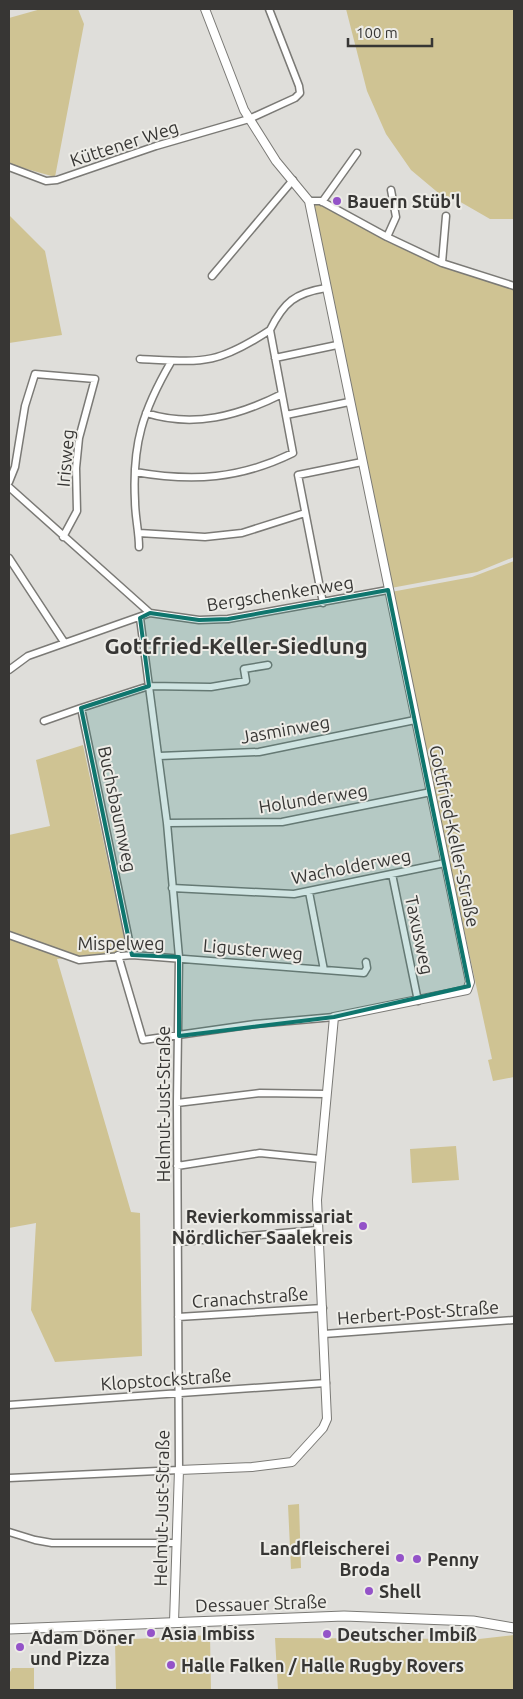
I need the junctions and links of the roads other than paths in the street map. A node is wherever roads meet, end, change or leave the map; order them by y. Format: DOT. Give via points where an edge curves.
graph roads {
  1 [pos="205,9"];
  2 [pos="269,9"];
  3 [pos="249,119"];
  4 [pos="357,153"];
  5 [pos="9,166"];
  6 [pos="293,180"];
  7 [pos="391,190"];
  8 [pos="309,201"];
  9 [pos="322,202"];
  10 [pos="446,216"];
  11 [pos="386,237"];
  12 [pos="442,263"];
  13 [pos="212,276"];
  14 [pos="514,286"];
  15 [pos="326,288"];
  16 [pos="270,330"];
  17 [pos="338,345"];
  18 [pos="275,358"];
  19 [pos="140,359"];
  20 [pos="171,362"];
  21 [pos="282,394"];
  22 [pos="349,402"];
  23 [pos="146,413"];
  24 [pos="286,415"];
  25 [pos="362,462"];
  26 [pos="135,472"];
  27 [pos="9,482"];
  28 [pos="9,487"];
  29 [pos="305,513"];
  30 [pos="139,533"];
  31 [pos="63,536"];
  32 [pos="139,547"];
  33 [pos="9,558"];
  34 [pos="388,590"];
  35 [pos="323,603"];
  36 [pos="150,614"];
  37 [pos="140,618"];
  38 [pos="64,642"];
  39 [pos="268,665"];
  40 [pos="9,670"];
  41 [pos="149,686"];
  42 [pos="81,708"];
  43 [pos="415,720"];
  44 [pos="44,721"];
  45 [pos="159,756"];
  46 [pos="431,792"];
  47 [pos="168,822"];
  48 [pos="445,863"];
  49 [pos="392,874"];
  50 [pos="172,888"];
  51 [pos="309,892"];
  52 [pos="9,935"];
  53 [pos="118,955"];
  54 [pos="132,955"];
  55 [pos="179,957"];
  56 [pos="366,962"];
  57 [pos="324,970"];
  58 [pos="418,1001"];
  59 [pos="334,1017"];
  60 [pos="179,1036"];
  61 [pos="326,1094"];
  62 [pos="177,1103"];
  63 [pos="320,1159"];
  64 [pos="177,1166"];
  65 [pos="318,1230"];
  66 [pos="179,1242"];
  67 [pos="322,1308"];
  68 [pos="178,1317"];
  69 [pos="514,1320"];
  70 [pos="324,1334"];
  71 [pos="326,1383"];
  72 [pos="179,1392"];
  73 [pos="9,1405"];
  74 [pos="179,1470"];
  75 [pos="9,1478"];
  76 [pos="9,1532"];
  77 [pos="176,1543"];
  78 [pos="174,1622"];
  79 [pos="514,1628"];
  80 [pos="9,1629"];
  1 -- 3 [label="street"];
  2 -- 3 [label="street, Küttener Weg" via="300,90 295,98"];
  3 -- 5 [label="street, Küttener Weg" via="57,180 46,181"];
  3 -- 6 [label="street" via="276,161"];
  4 -- 9 [label="street"];
  6 -- 8 [label="street"];
  6 -- 13 [label="street"];
  7 -- 11 [label="street" via="396,218"];
  8 -- 9 [label="street"];
  8 -- 15 [label="street, Gottfried-Keller-Straße"];
  9 -- 11 [label="street"];
  10 -- 12 [label="street"];
  11 -- 12 [label="street"];
  12 -- 14 [label="street"];
  15 -- 16 [label="street" via="306,291 292,299"];
  15 -- 17 [label="street, Gottfried-Keller-Straße"];
  16 -- 18 [label="street"];
  16 -- 20 [label="street" via="223,356 195,362"];
  17 -- 18 [label="street"];
  17 -- 22 [label="street, Gottfried-Keller-Straße"];
  18 -- 21 [label="street"];
  19 -- 20 [label="street"];
  20 -- 23 [label="street" via="154,391"];
  21 -- 23 [label="street" via="254,408 206,420"];
  21 -- 24 [label="street"];
  22 -- 24 [label="street"];
  22 -- 25 [label="street, Gottfried-Keller-Straße"];
  23 -- 26 [label="street" via="136,442"];
  24 -- 26 [label="street" via="293,453 272,463 209,478"];
  25 -- 29 [label="street" via="298,475"];
  25 -- 34 [label="street, Gottfried-Keller-Straße"];
  26 -- 30 [label="street"];
  27 -- 31 [label="street, Irisweg" via="35,374 95,379 79,438 77,511"];
  28 -- 31 [label="street"];
  29 -- 30 [label="street" via="233,534 205,537"];
  29 -- 35 [label="street"];
  30 -- 32 [label="street"];
  31 -- 36 [label="street"];
  33 -- 38 [label="street"];
  34 -- 35 [label="street, Bergschenkenweg"];
  34 -- 43 [label="street, Gottfried-Keller-Straße"];
  35 -- 36 [label="street, Bergschenkenweg" via="228,619 199,620"];
  36 -- 37 [label="street, Bergschenkenweg"];
  37 -- 38 [label="street, Bergschenkenweg"];
  37 -- 41 [label="street, Helmut-Just-Straße"];
  38 -- 40 [label="street, Bergschenkenweg" via="28,656"];
  39 -- 41 [label="street" via="244,669 246,681 211,687"];
  41 -- 42 [label="street"];
  41 -- 45 [label="street, Helmut-Just-Straße"];
  42 -- 44 [label="street"];
  42 -- 54 [label="street, Buchsbaumweg"];
  43 -- 45 [label="street, Jasminweg" via="259,752"];
  43 -- 46 [label="street, Gottfried-Keller-Straße"];
  45 -- 47 [label="street, Helmut-Just-Straße"];
  46 -- 47 [label="street, Holunderweg" via="282,822"];
  46 -- 48 [label="street, Gottfried-Keller-Straße"];
  47 -- 50 [label="street, Helmut-Just-Straße"];
  48 -- 49 [label="street, Wacholderweg"];
  48 -- 58 [label="street, Gottfried-Keller-Straße" via="469,986 467,990"];
  49 -- 51 [label="street, Wacholderweg"];
  49 -- 58 [label="street, Taxusweg"];
  50 -- 51 [label="street, Wacholderweg"];
  50 -- 55 [label="street, Helmut-Just-Straße"];
  51 -- 57 [label="street"];
  52 -- 53 [label="street, Mispelweg" via="71,959"];
  53 -- 54 [label="street, Mispelweg"];
  53 -- 60 [label="street, Gottfried-Keller-Straße" via="142,1038 146,1041"];
  54 -- 55 [label="street, Mispelweg"];
  55 -- 57 [label="street, Ligusterweg"];
  55 -- 60 [label="street, Helmut-Just-Straße"];
  56 -- 57 [label="street, Ligusterweg" via="364,973"];
  58 -- 59 [label="street, Gottfried-Keller-Straße"];
  59 -- 60 [label="street, Gottfried-Keller-Straße" via="255,1024"];
  59 -- 61 [label="street"];
  60 -- 62 [label="street, Helmut-Just-Straße"];
  61 -- 62 [label="street" via="260,1093"];
  61 -- 63 [label="street"];
  62 -- 64 [label="street, Helmut-Just-Straße"];
  63 -- 64 [label="street" via="254,1154"];
  63 -- 65 [label="street" via="316,1200"];
  64 -- 66 [label="street, Helmut-Just-Straße"];
  65 -- 66 [label="street"];
  65 -- 67 [label="street"];
  66 -- 68 [label="street, Helmut-Just-Straße"];
  67 -- 68 [label="street, Cranachstraße"];
  67 -- 70 [label="street"];
  68 -- 72 [label="street, Helmut-Just-Straße"];
  69 -- 70 [label="street, Herbert-Post-Straße"];
  70 -- 71 [label="street"];
  71 -- 72 [label="street, Klopstockstraße"];
  71 -- 74 [label="street" via="326,1424 292,1462"];
  72 -- 73 [label="street, Klopstockstraße"];
  72 -- 74 [label="street, Helmut-Just-Straße"];
  74 -- 75 [label="street"];
  74 -- 77 [label="street, Helmut-Just-Straße"];
  76 -- 77 [label="street" via="52,1543"];
  77 -- 78 [label="street, Helmut-Just-Straße"];
  78 -- 79 [label="main road, Dessauer Straße" via="346,1616 473,1622"];
  78 -- 80 [label="main road, Dessauer Straße"];
}
